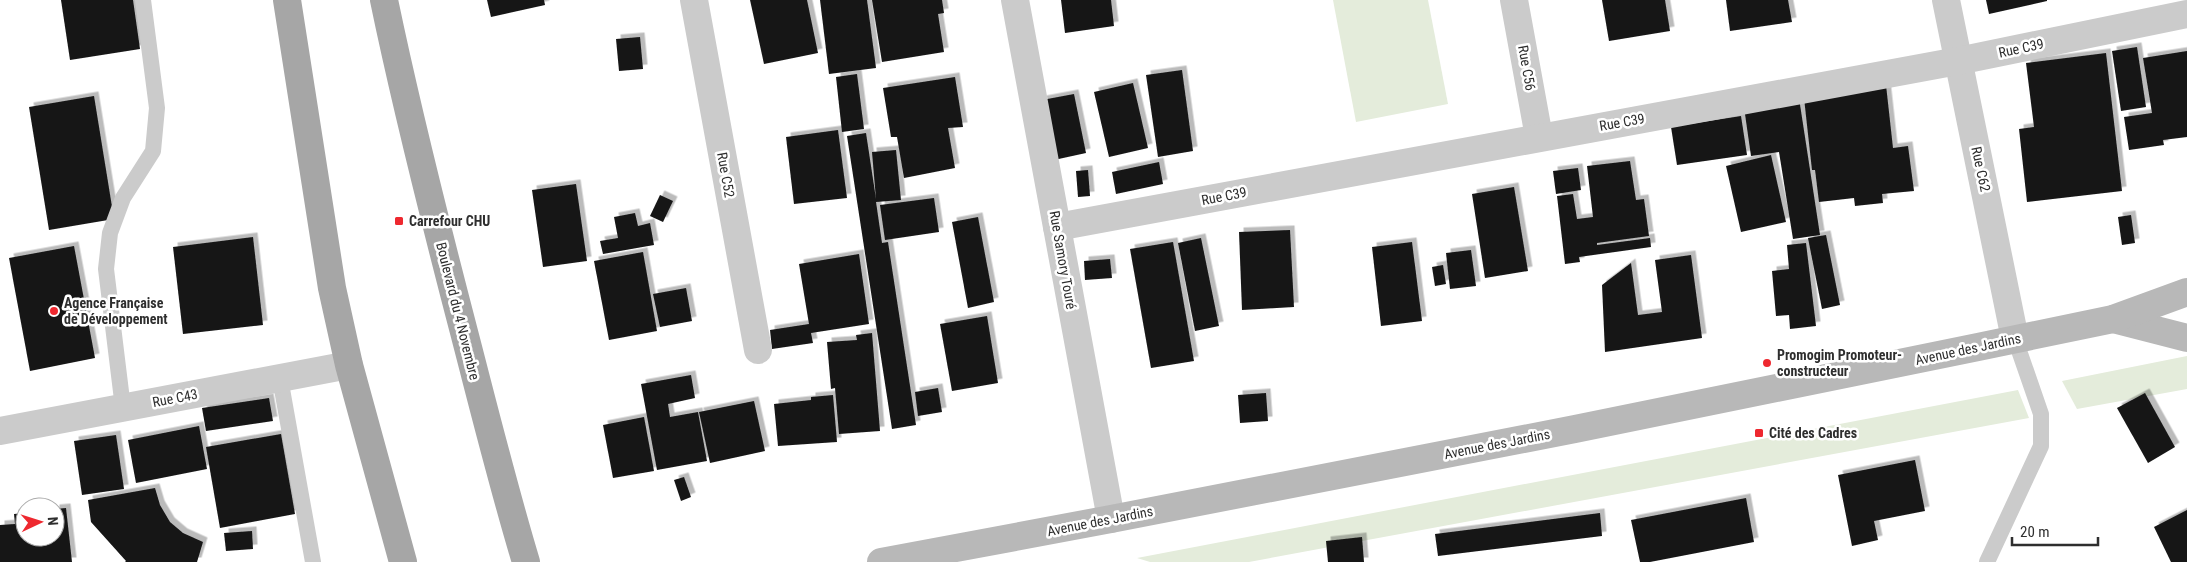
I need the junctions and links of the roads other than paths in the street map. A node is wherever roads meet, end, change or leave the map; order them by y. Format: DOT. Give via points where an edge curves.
graph roads {
  1 [pos="143,0"];
  2 [pos="288,0"];
  3 [pos="384,0"];
  4 [pos="694,0"];
  5 [pos="1015,0"];
  6 [pos="1514,0"];
  7 [pos="1946,0"];
  8 [pos="2187,14"];
  9 [pos="1958,61"];
  10 [pos="1539,137"];
  11 [pos="1057,227"];
  12 [pos="2187,292"];
  13 [pos="2112,319"];
  14 [pos="2187,338"];
  15 [pos="2015,339"];
  16 [pos="758,350"];
  17 [pos="349,365"];
  18 [pos="280,378"];
  19 [pos="123,408"];
  20 [pos="0,431"];
  21 [pos="1111,519"];
  22 [pos="313,562"];
  23 [pos="403,562"];
  24 [pos="526,562"];
  25 [pos="881,562"];
  26 [pos="1987,562"];
  1 -- 19 [label="lane" via="157,108 153,151 123,198 110,232 106,269"];
  2 -- 17 [label="main road" via="332,288"];
  3 -- 24 [label="main road, Boulevard du 4 Novembre" via="440,241"];
  4 -- 16 [label="street, Rue C52"];
  5 -- 11 [label="street, Rue Samory Touré"];
  6 -- 10 [label="street, Rue C56"];
  7 -- 9 [label="street, Rue C62"];
  8 -- 9 [label="street, Rue C39"];
  9 -- 10 [label="street, Rue C39"];
  9 -- 15 [label="street, Rue C62"];
  10 -- 11 [label="street, Rue C39"];
  11 -- 21 [label="street, Rue Samory Touré"];
  12 -- 13 [label="main road, Avenue des Jardins"];
  13 -- 14 [label="main road, Avenue des Jardins"];
  13 -- 15 [label="main road, Avenue des Jardins"];
  15 -- 21 [label="main road, Avenue des Jardins"];
  15 -- 26 [label="lane" via="2041,414 2041,446"];
  17 -- 18 [label="street, Rue C43"];
  17 -- 23 [label="main road"];
  18 -- 19 [label="street, Rue C43"];
  18 -- 22 [label="lane"];
  19 -- 20 [label="street, Rue C43"];
  21 -- 25 [label="main road, Avenue des Jardins"];
}
